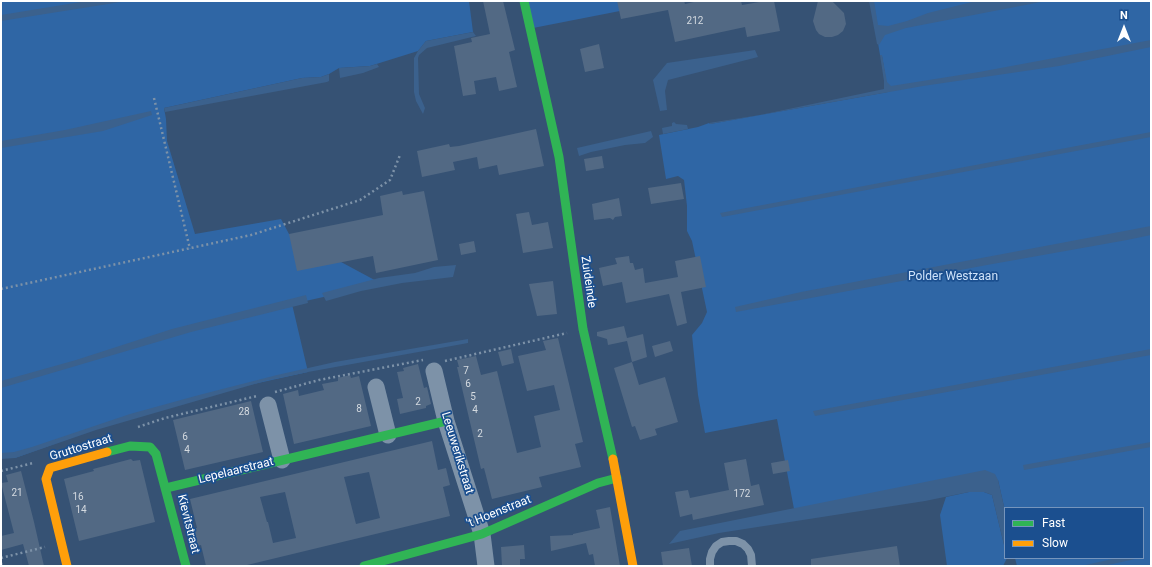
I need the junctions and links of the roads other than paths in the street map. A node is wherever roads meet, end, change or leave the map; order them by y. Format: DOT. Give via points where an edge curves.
graph roads {
  1 [pos="524,1"];
  2 [pos="433,364"];
  3 [pos="376,387"];
  4 [pos="266,398"];
  5 [pos="446,422"];
  6 [pos="388,435"];
  7 [pos="282,460"];
  8 [pos="617,478"];
  9 [pos="166,488"];
  10 [pos="482,534"];
  11 [pos="67,566"];
  12 [pos="186,566"];
  13 [pos="364,566"];
  14 [pos="486,566"];
  15 [pos="633,566"];
  16 [pos="710,566"];
  17 [pos="752,566"];
  1 -- 8 [label="street, Zuideinde" via="559,157 583,329"];
  2 -- 5 [label="street, Leeuwerikstraat"];
  3 -- 6 [label="street"];
  4 -- 7 [label="street, Lepelaarstraat"];
  5 -- 6 [label="street, Lepelaarstraat"];
  5 -- 10 [label="street, Leeuwerikstraat"];
  6 -- 7 [label="street, Lepelaarstraat"];
  7 -- 9 [label="street, Lepelaarstraat"];
  8 -- 10 [label="street, 't Hoenstraat" via="598,483"];
  8 -- 15 [label="street, Zuideinde"];
  9 -- 11 [label="street, Gruttostraat" via="156,454 150,446 130,446 50,468 46,479"];
  9 -- 12 [label="street, Kievitstraat"];
  10 -- 13 [label="street, 't Hoenstraat"];
  10 -- 14 [label="street, Leeuwerikstraat"];
  16 -- 17 [label="lane" via="710,558 716,546 722,542 736,541 748,549"];
}
